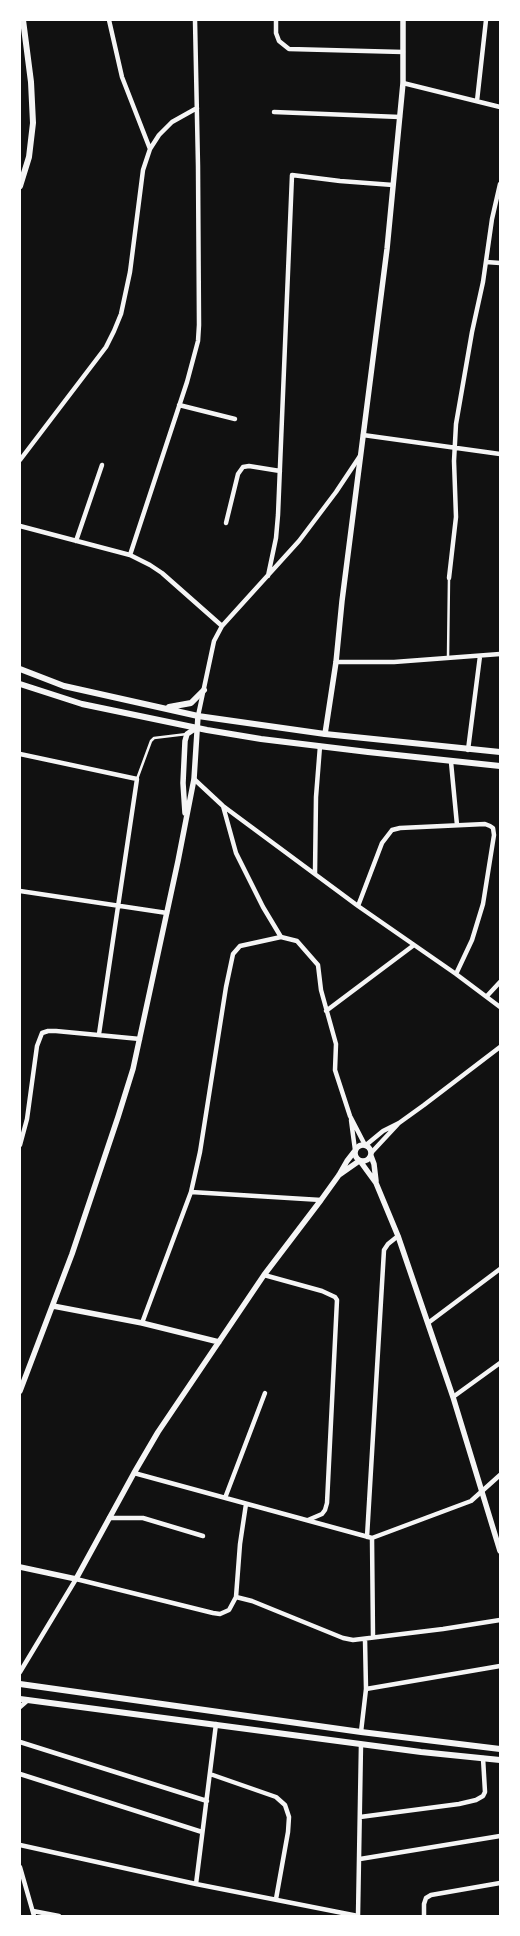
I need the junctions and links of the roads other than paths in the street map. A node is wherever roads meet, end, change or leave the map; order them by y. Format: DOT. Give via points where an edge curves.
graph roads {
  1 [pos="23,20"];
  2 [pos="109,20"];
  3 [pos="195,20"];
  4 [pos="276,20"];
  5 [pos="403,20"];
  6 [pos="486,20"];
  7 [pos="403,52"];
  8 [pos="403,83"];
  9 [pos="476,100"];
  10 [pos="500,107"];
  11 [pos="197,108"];
  12 [pos="274,112"];
  13 [pos="400,117"];
  14 [pos="150,149"];
  15 [pos="500,184"];
  16 [pos="393,185"];
  17 [pos="20,186"];
  18 [pos="486,262"];
  19 [pos="500,263"];
  20 [pos="179,405"];
  21 [pos="234,419"];
  22 [pos="363,435"];
  23 [pos="454,449"];
  24 [pos="362,453"];
  25 [pos="500,454"];
  26 [pos="20,460"];
  27 [pos="102,465"];
  28 [pos="280,471"];
  29 [pos="226,523"];
  30 [pos="20,526"];
  31 [pos="76,541"];
  32 [pos="130,555"];
  33 [pos="268,576"];
  34 [pos="449,578"];
  35 [pos="222,626"];
  36 [pos="500,654"];
  37 [pos="480,656"];
  38 [pos="448,658"];
  39 [pos="336,662"];
  40 [pos="20,669"];
  41 [pos="20,684"];
  42 [pos="204,690"];
  43 [pos="162,708"];
  44 [pos="198,716"];
  45 [pos="196,728"];
  46 [pos="187,734"];
  47 [pos="326,734"];
  48 [pos="414,744"];
  49 [pos="320,746"];
  50 [pos="468,750"];
  51 [pos="500,752"];
  52 [pos="20,754"];
  53 [pos="413,758"];
  54 [pos="451,762"];
  55 [pos="500,766"];
  56 [pos="137,779"];
  57 [pos="194,779"];
  58 [pos="223,806"];
  59 [pos="186,820"];
  60 [pos="457,826"];
  61 [pos="315,873"];
  62 [pos="20,891"];
  63 [pos="118,905"];
  64 [pos="358,906"];
  65 [pos="167,913"];
  66 [pos="281,937"];
  67 [pos="414,945"];
  68 [pos="456,974"];
  69 [pos="500,982"];
  70 [pos="487,996"];
  71 [pos="500,1007"];
  72 [pos="326,1011"];
  73 [pos="99,1034"];
  74 [pos="140,1039"];
  75 [pos="500,1047"];
  76 [pos="350,1116"];
  77 [pos="399,1123"];
  78 [pos="20,1145"];
  79 [pos="366,1145"];
  80 [pos="355,1151"];
  81 [pos="371,1155"];
  82 [pos="360,1161"];
  83 [pos="339,1175"];
  84 [pos="376,1183"];
  85 [pos="191,1192"];
  86 [pos="321,1200"];
  87 [pos="398,1236"];
  88 [pos="500,1269"];
  89 [pos="264,1275"];
  90 [pos="53,1306"];
  91 [pos="428,1323"];
  92 [pos="142,1324"];
  93 [pos="218,1342"];
  94 [pos="500,1363"];
  95 [pos="20,1390"];
  96 [pos="265,1392"];
  97 [pos="452,1397"];
  98 [pos="134,1473"];
  99 [pos="500,1475"];
  100 [pos="481,1491"];
  101 [pos="225,1498"];
  102 [pos="246,1504"];
  103 [pos="109,1518"];
  104 [pos="306,1520"];
  105 [pos="203,1536"];
  106 [pos="369,1538"];
  107 [pos="500,1551"];
  108 [pos="20,1567"];
  109 [pos="76,1579"];
  110 [pos="236,1597"];
  111 [pos="500,1620"];
  112 [pos="373,1637"];
  113 [pos="365,1639"];
  114 [pos="500,1666"];
  115 [pos="22,1667"];
  116 [pos="20,1672"];
  117 [pos="20,1684"];
  118 [pos="366,1689"];
  119 [pos="20,1699"];
  120 [pos="28,1700"];
  121 [pos="20,1708"];
  122 [pos="216,1724"];
  123 [pos="361,1732"];
  124 [pos="20,1742"];
  125 [pos="361,1744"];
  126 [pos="500,1749"];
  127 [pos="483,1758"];
  128 [pos="500,1760"];
  129 [pos="20,1774"];
  130 [pos="210,1774"];
  131 [pos="207,1801"];
  132 [pos="360,1817"];
  133 [pos="202,1832"];
  134 [pos="500,1836"];
  135 [pos="20,1845"];
  136 [pos="360,1859"];
  137 [pos="20,1867"];
  138 [pos="500,1883"];
  139 [pos="196,1884"];
  140 [pos="276,1898"];
  141 [pos="33,1913"];
  142 [pos="60,1916"];
  143 [pos="358,1916"];
  144 [pos="424,1916"];
  1 -- 17 [label="main road" via="33,128"];
  2 -- 14 [label="street" via="122,77"];
  3 -- 11 [label="street"];
  4 -- 7 [label="street" via="279,41 289,49"];
  5 -- 7 [label="street"];
  6 -- 9 [label="street"];
  7 -- 8 [label="street"];
  8 -- 9 [label="street"];
  8 -- 13 [label="street"];
  9 -- 10 [label="street"];
  11 -- 14 [label="street" via="172,122"];
  11 -- 20 [label="street" via="199,324 195,355"];
  12 -- 13 [label="street"];
  13 -- 16 [label="street"];
  14 -- 26 [label="street" via="143,170 130,272 114,331 106,347"];
  15 -- 18 [label="street"];
  16 -- 22 [label="street" via="381,307"];
  16 -- 28 [label="street" via="292,175"];
  18 -- 19 [label="street"];
  18 -- 23 [label="street"];
  20 -- 21 [label="street"];
  20 -- 32 [label="street"];
  22 -- 23 [label="street"];
  22 -- 24 [label="street"];
  23 -- 25 [label="street"];
  23 -- 34 [label="street" via="456,517"];
  24 -- 33 [label="street" via="311,525"];
  24 -- 39 [label="street"];
  27 -- 31 [label="street"];
  28 -- 29 [label="street" via="243,467 238,474"];
  28 -- 33 [label="street" via="276,538"];
  30 -- 31 [label="street"];
  31 -- 32 [label="street"];
  32 -- 35 [label="street" via="162,574"];
  33 -- 35 [label="street"];
  34 -- 38 [label="lane"];
  35 -- 42 [label="street" via="214,641"];
  36 -- 37 [label="street"];
  37 -- 38 [label="street"];
  37 -- 50 [label="street"];
  38 -- 39 [label="street"];
  39 -- 47 [label="street"];
  40 -- 43 [label="main road" via="64,686"];
  41 -- 45 [label="main road" via="82,704"];
  42 -- 43 [label="main road" via="191,702"];
  42 -- 44 [label="street"];
  43 -- 44 [label="main road"];
  44 -- 45 [label="street"];
  44 -- 47 [label="main road"];
  45 -- 46 [label="street"];
  45 -- 49 [label="main road"];
  45 -- 57 [label="street"];
  46 -- 56 [label="lane" via="150,741"];
  46 -- 59 [label="street" via="183,783"];
  47 -- 48 [label="main road"];
  48 -- 50 [label="main road"];
  48 -- 53 [label="main road"];
  49 -- 53 [label="main road"];
  49 -- 61 [label="street"];
  50 -- 51 [label="main road"];
  52 -- 56 [label="street"];
  53 -- 54 [label="main road"];
  54 -- 55 [label="main road"];
  54 -- 60 [label="street"];
  56 -- 63 [label="street"];
  57 -- 58 [label="street"];
  57 -- 59 [label="street"];
  58 -- 61 [label="street"];
  58 -- 66 [label="street" via="239,860"];
  59 -- 65 [label="street"];
  60 -- 64 [label="street" via="392,830 382,843"];
  60 -- 68 [label="street" via="485,824 493,828 494,835 483,904 472,940"];
  61 -- 64 [label="street"];
  62 -- 63 [label="street"];
  63 -- 65 [label="street"];
  63 -- 73 [label="street"];
  64 -- 67 [label="street"];
  65 -- 74 [label="street"];
  66 -- 72 [label="street" via="297,941 318,965"];
  66 -- 85 [label="street" via="240,946 233,954"];
  67 -- 68 [label="street"];
  67 -- 72 [label="street"];
  68 -- 70 [label="street"];
  69 -- 70 [label="street"];
  70 -- 71 [label="street"];
  72 -- 76 [label="street" via="336,1044 335,1070"];
  73 -- 74 [label="street"];
  73 -- 78 [label="street" via="42,1033"];
  74 -- 90 [label="street" via="118,1117"];
  75 -- 77 [label="street"];
  76 -- 79 [label="street"];
  76 -- 80 [label="street"];
  77 -- 79 [label="street"];
  77 -- 81 [label="street"];
  79 -- 80 [label="street" via="358,1146"];
  79 -- 81 [label="street"];
  80 -- 82 [label="street" via="354,1155"];
  80 -- 83 [label="street"];
  81 -- 82 [label="street" via="366,1161"];
  81 -- 84 [label="street"];
  82 -- 83 [label="street"];
  82 -- 84 [label="street"];
  83 -- 86 [label="street"];
  84 -- 87 [label="street"];
  85 -- 86 [label="street"];
  85 -- 92 [label="street"];
  86 -- 89 [label="street"];
  87 -- 91 [label="street"];
  87 -- 106 [label="street" via="384,1250"];
  88 -- 91 [label="street"];
  89 -- 93 [label="street"];
  89 -- 104 [label="street" via="322,1291 337,1300 327,1503 322,1514"];
  90 -- 92 [label="street"];
  90 -- 95 [label="street"];
  91 -- 97 [label="street"];
  92 -- 93 [label="street"];
  93 -- 98 [label="street"];
  94 -- 97 [label="street"];
  96 -- 101 [label="street"];
  97 -- 100 [label="street"];
  98 -- 101 [label="street"];
  98 -- 103 [label="street"];
  99 -- 100 [label="street"];
  100 -- 106 [label="street" via="471,1502"];
  100 -- 107 [label="street"];
  101 -- 102 [label="street"];
  102 -- 104 [label="street"];
  102 -- 110 [label="street"];
  103 -- 105 [label="street" via="143,1518"];
  103 -- 109 [label="street"];
  104 -- 106 [label="street"];
  106 -- 112 [label="street"];
  108 -- 109 [label="street"];
  109 -- 110 [label="street" via="220,1614 229,1610"];
  109 -- 115 [label="street"];
  110 -- 113 [label="street" via="344,1638"];
  111 -- 112 [label="street"];
  112 -- 113 [label="street"];
  113 -- 118 [label="street"];
  114 -- 118 [label="street"];
  115 -- 116 [label="street"];
  117 -- 123 [label="main road"];
  118 -- 123 [label="street"];
  119 -- 120 [label="main road"];
  120 -- 121 [label="street"];
  120 -- 122 [label="main road"];
  122 -- 125 [label="main road"];
  122 -- 130 [label="street"];
  123 -- 126 [label="main road"];
  124 -- 131 [label="street"];
  125 -- 127 [label="main road"];
  125 -- 132 [label="street"];
  127 -- 128 [label="main road"];
  127 -- 132 [label="street" via="485,1792 476,1800"];
  129 -- 133 [label="street"];
  130 -- 131 [label="street"];
  130 -- 140 [label="street" via="276,1797 286,1805 288,1832"];
  131 -- 133 [label="street"];
  132 -- 136 [label="street"];
  133 -- 139 [label="street"];
  134 -- 136 [label="street"];
  135 -- 139 [label="street"];
  136 -- 143 [label="street"];
  137 -- 141 [label="street"];
  138 -- 144 [label="street" via="431,1895 424,1904"];
  139 -- 140 [label="street"];
  140 -- 143 [label="street"];
  141 -- 142 [label="street"];
}
